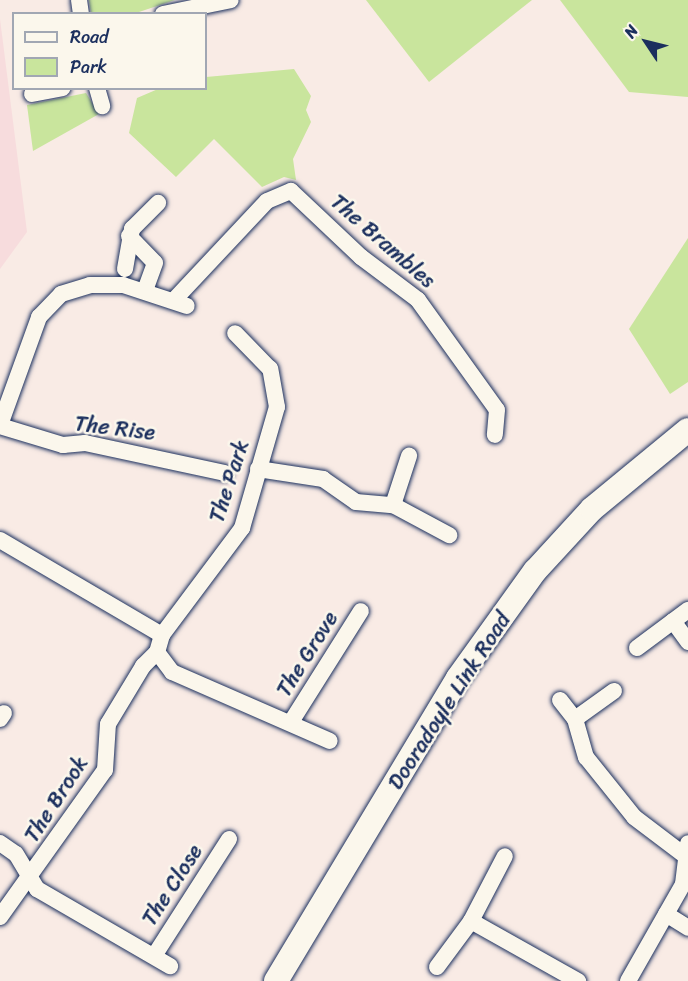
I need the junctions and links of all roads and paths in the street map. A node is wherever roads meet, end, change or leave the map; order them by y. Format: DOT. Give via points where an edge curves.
graph roads {
  1 [pos="231,0"];
  2 [pos="195,3"];
  3 [pos="169,12"];
  4 [pos="52,90"];
  5 [pos="98,90"];
  6 [pos="32,94"];
  7 [pos="102,106"];
  8 [pos="158,203"];
  9 [pos="129,236"];
  10 [pos="125,269"];
  11 [pos="145,290"];
  12 [pos="235,333"];
  13 [pos="0,425"];
  14 [pos="684,433"];
  15 [pos="495,435"];
  16 [pos="408,456"];
  17 [pos="258,469"];
  18 [pos="225,473"];
  19 [pos="393,505"];
  20 [pos="449,535"];
  21 [pos="0,540"];
  22 [pos="361,610"];
  23 [pos="688,610"];
  24 [pos="673,621"];
  25 [pos="162,636"];
  26 [pos="688,642"];
  27 [pos="637,648"];
  28 [pos="157,652"];
  29 [pos="614,691"];
  30 [pos="560,700"];
  31 [pos="575,719"];
  32 [pos="291,722"];
  33 [pos="330,741"];
  34 [pos="229,839"];
  35 [pos="0,843"];
  36 [pos="685,848"];
  37 [pos="506,856"];
  38 [pos="32,875"];
  39 [pos="666,914"];
  40 [pos="0,917"];
  41 [pos="471,921"];
  42 [pos="688,928"];
  43 [pos="154,956"];
  44 [pos="170,966"];
  45 [pos="437,968"];
  46 [pos="276,981"];
  47 [pos="578,981"];
  48 [pos="628,981"];
  1 -- 2 [label="street"];
  2 -- 3 [label="street"];
  4 -- 6 [label="street"];
  5 -- 7 [label="street"];
  8 -- 9 [label="street"];
  9 -- 10 [label="street"];
  9 -- 11 [label="street" via="154,263"];
  11 -- 13 [label="street" via="104,284 53,299 37,323"];
  11 -- 15 [label="street, The Brambles" via="181,302 267,201 291,191 361,257 418,300 497,410"];
  12 -- 17 [label="street, The Park" via="275,381 277,407"];
  13 -- 18 [label="street, The Rise" via="63,445 86,443"];
  14 -- 46 [label="main road, Dooradoyle Link Road" via="592,509 535,571 458,678"];
  16 -- 19 [label="street"];
  17 -- 19 [label="street" via="324,479 356,502"];
  17 -- 25 [label="street, The Park" via="242,528"];
  19 -- 20 [label="street"];
  21 -- 25 [label="street"];
  22 -- 32 [label="street, The Grove"];
  23 -- 24 [label="street"];
  24 -- 26 [label="street"];
  24 -- 27 [label="street"];
  25 -- 28 [label="street, The Park"];
  28 -- 32 [label="street" via="172,672"];
  28 -- 38 [label="street, The Brook" via="142,666 108,724 105,770"];
  29 -- 31 [label="street"];
  30 -- 31 [label="street"];
  31 -- 36 [label="street" via="586,757 627,808"];
  32 -- 33 [label="street"];
  34 -- 43 [label="street, The Close"];
  35 -- 38 [label="street"];
  36 -- 39 [label="street" via="685,876"];
  37 -- 41 [label="street"];
  38 -- 40 [label="street, The Brook"];
  38 -- 43 [label="street" via="37,889"];
  39 -- 42 [label="street"];
  39 -- 48 [label="street"];
  41 -- 45 [label="street"];
  41 -- 47 [label="street"];
  43 -- 44 [label="street"];
}
